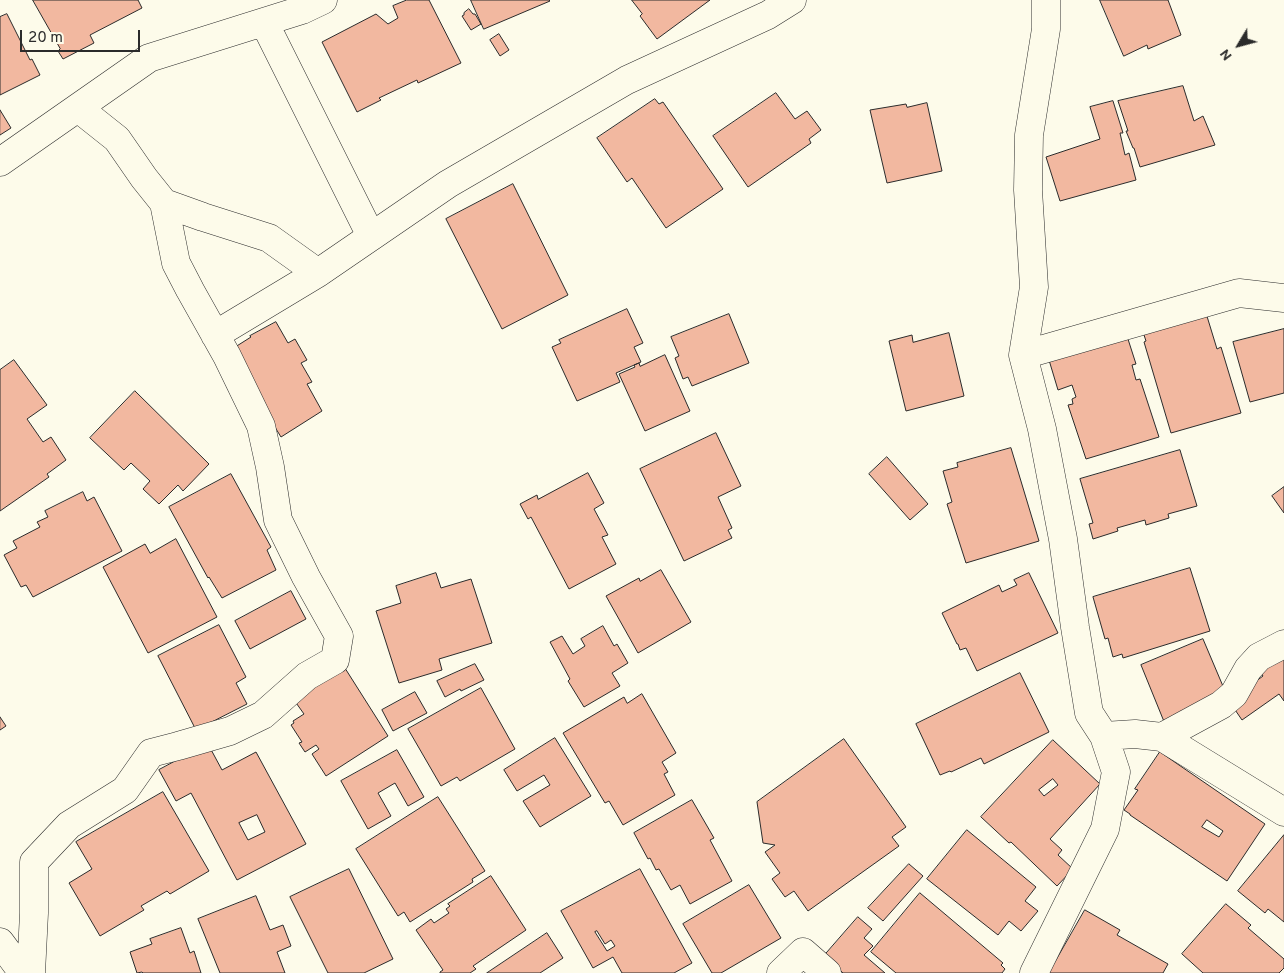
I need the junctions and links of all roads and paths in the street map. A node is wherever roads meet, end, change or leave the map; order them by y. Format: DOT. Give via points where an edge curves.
graph roads {
  1 [pos="323,0"];
  2 [pos="792,0"];
  3 [pos="1046,0"];
  4 [pos="264,22"];
  5 [pos="78,108"];
  6 [pos="0,162"];
  7 [pos="164,203"];
  8 [pos="371,236"];
  9 [pos="318,273"];
  10 [pos="1284,298"];
  11 [pos="215,334"];
  12 [pos="1023,355"];
  13 [pos="1284,644"];
  14 [pos="1104,736"];
  15 [pos="1162,737"];
  16 [pos="1284,812"];
  17 [pos="0,942"];
  18 [pos="23,973"];
  19 [pos="31,973"];
  20 [pos="781,973"];
  21 [pos="827,973"];
  22 [pos="1034,973"];
  1 -- 4 [label="street"];
  2 -- 8 [label="street" via="768,15 627,80 448,184"];
  3 -- 12 [label="street" via="1046,29 1029,135 1028,190 1034,287"];
  4 -- 5 [label="street" via="149,58"];
  4 -- 8 [label="street"];
  5 -- 6 [label="street"];
  5 -- 7 [label="street" via="117,139"];
  7 -- 9 [label="street" via="269,238"];
  7 -- 11 [label="street" via="176,263"];
  8 -- 9 [label="street"];
  9 -- 11 [label="street"];
  10 -- 12 [label="street" via="1239,293"];
  11 -- 19 [label="street" via="261,426 278,520 339,636 335,660 307,676 263,715 230,731 150,753 125,790 69,825 34,862"];
  12 -- 14 [label="street" via="1042,430 1063,539 1089,713"];
  13 -- 15 [label="street" via="1259,657 1234,694 1221,705"];
  14 -- 15 [label="street" via="1134,734"];
  14 -- 22 [label="street" via="1116,772 1105,829"];
  15 -- 16 [label="street"];
  17 -- 18 [label="street"];
  20 -- 21 [label="street" via="803,952"];
}
